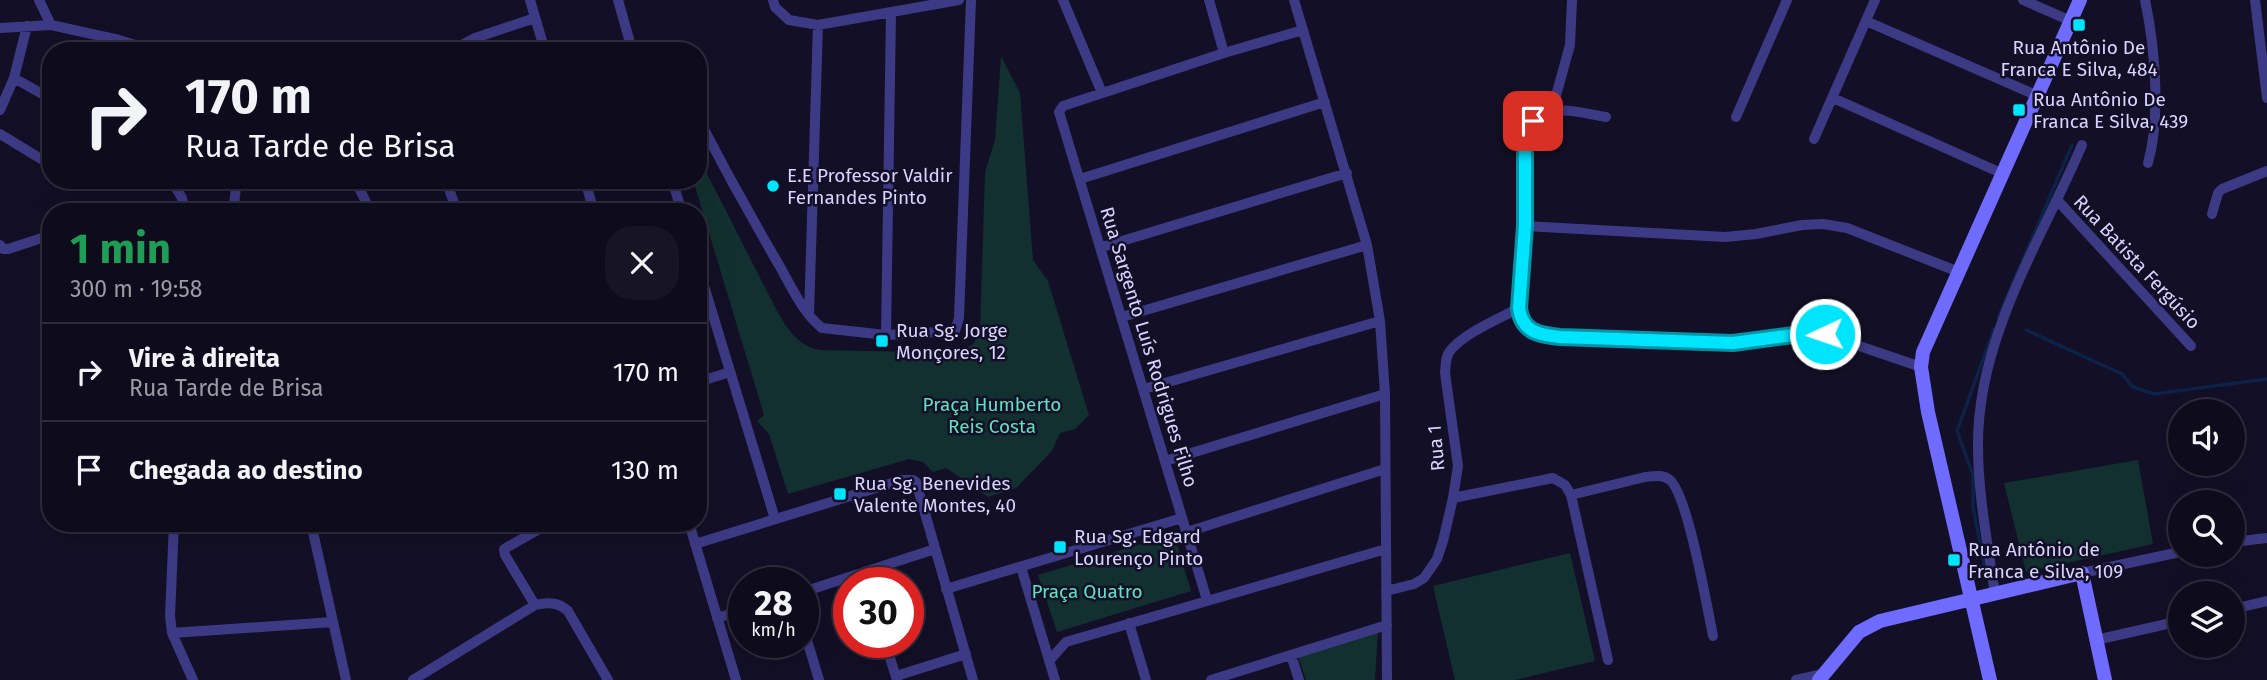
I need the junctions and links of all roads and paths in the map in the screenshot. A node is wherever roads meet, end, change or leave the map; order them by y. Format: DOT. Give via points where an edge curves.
graph roads {
  1 [pos="39,0"];
  2 [pos="530,0"];
  3 [pos="618,0"];
  4 [pos="773,0"];
  5 [pos="959,0"];
  6 [pos="971,0"];
  7 [pos="1063,0"];
  8 [pos="1209,0"];
  9 [pos="1294,0"];
  10 [pos="1572,0"];
  11 [pos="1787,0"];
  12 [pos="1875,0"];
  13 [pos="2023,0"];
  14 [pos="2080,0"];
  15 [pos="2145,0"];
  16 [pos="2255,0"];
  17 [pos="891,13"];
  18 [pos="536,18"];
  19 [pos="1866,21"];
  20 [pos="2071,21"];
  21 [pos="51,25"];
  22 [pos="818,25"];
  23 [pos="27,26"];
  24 [pos="0,28"];
  25 [pos="1303,30"];
  26 [pos="629,39"];
  27 [pos="126,42"];
  28 [pos="468,42"];
  29 [pos="543,42"];
  30 [pos="1224,53"];
  31 [pos="14,78"];
  32 [pos="1101,93"];
  33 [pos="42,95"];
  34 [pos="2038,96"];
  35 [pos="1833,97"];
  36 [pos="2267,98"];
  37 [pos="1325,102"];
  38 [pos="0,110"];
  39 [pos="1552,110"];
  40 [pos="1606,117"];
  41 [pos="1736,117"];
  42 [pos="0,134"];
  43 [pos="707,135"];
  44 [pos="1814,139"];
  45 [pos="2082,145"];
  46 [pos="42,160"];
  47 [pos="2148,163"];
  48 [pos="2267,171"];
  49 [pos="1347,173"];
  50 [pos="2001,173"];
  51 [pos="1080,179"];
  52 [pos="2058,201"];
  53 [pos="2212,214"];
  54 [pos="1525,226"];
  55 [pos="42,238"];
  56 [pos="0,245"];
  57 [pos="1367,245"];
  58 [pos="1102,247"];
  59 [pos="1959,272"];
  60 [pos="707,296"];
  61 [pos="1519,308"];
  62 [pos="809,315"];
  63 [pos="1122,317"];
  64 [pos="1380,321"];
  65 [pos="886,335"];
  66 [pos="2191,346"];
  67 [pos="1921,367"];
  68 [pos="730,372"];
  69 [pos="707,379"];
  70 [pos="1144,389"];
  71 [pos="1385,394"];
  72 [pos="1165,461"];
  73 [pos="1385,469"];
  74 [pos="1572,495"];
  75 [pos="1453,498"];
  76 [pos="775,519"];
  77 [pos="1182,519"];
  78 [pos="174,532"];
  79 [pos="313,532"];
  80 [pos="535,532"];
  81 [pos="692,532"];
  82 [pos="1187,532"];
  83 [pos="2267,538"];
  84 [pos="2245,541"];
  85 [pos="695,544"];
  86 [pos="936,549"];
  87 [pos="1386,549"];
  88 [pos="2168,555"];
  89 [pos="893,567"];
  90 [pos="1021,567"];
  91 [pos="2082,573"];
  92 [pos="946,589"];
  93 [pos="1386,591"];
  94 [pos="1995,594"];
  95 [pos="1207,600"];
  96 [pos="1971,600"];
  97 [pos="2267,601"];
  98 [pos="535,605"];
  99 [pos="2245,606"];
  100 [pos="728,615"];
  101 [pos="718,618"];
  102 [pos="333,622"];
  103 [pos="1129,623"];
  104 [pos="2168,624"];
  105 [pos="1387,625"];
  106 [pos="172,633"];
  107 [pos="1041,633"];
  108 [pos="1713,636"];
  109 [pos="2096,640"];
  110 [pos="1066,642"];
  111 [pos="966,654"];
  112 [pos="1291,655"];
  113 [pos="812,658"];
  114 [pos="890,658"];
  115 [pos="1608,660"];
  116 [pos="1049,661"];
  117 [pos="1821,677"];
  118 [pos="896,678"];
  119 [pos="1218,679"];
  120 [pos="193,680"];
  121 [pos="346,680"];
  122 [pos="413,680"];
  123 [pos="608,680"];
  124 [pos="736,680"];
  125 [pos="819,680"];
  126 [pos="973,680"];
  127 [pos="1055,680"];
  128 [pos="1146,680"];
  129 [pos="1299,680"];
  130 [pos="1387,680"];
  131 [pos="1796,680"];
  132 [pos="1990,680"];
  133 [pos="2105,680"];
  1 -- 21 [label="street"];
  2 -- 18 [label="street"];
  3 -- 26 [label="street"];
  4 -- 22 [label="street" via="789,20"];
  5 -- 17 [label="street"];
  6 -- 65 [label="street" via="958,327 955,331"];
  7 -- 32 [label="street"];
  8 -- 30 [label="street"];
  9 -- 25 [label="street"];
  10 -- 39 [label="street" via="1570,46"];
  11 -- 41 [label="street"];
  12 -- 19 [label="street"];
  13 -- 20 [label="street"];
  14 -- 20 [label="main road"];
  15 -- 47 [label="street" via="2156,108"];
  16 -- 36 [label="street"];
  17 -- 22 [label="street"];
  17 -- 65 [label="street"];
  18 -- 28 [label="street"];
  18 -- 29 [label="street"];
  19 -- 34 [label="street"];
  19 -- 35 [label="street"];
  20 -- 34 [label="main road"];
  21 -- 23 [label="street"];
  21 -- 27 [label="street"];
  22 -- 62 [label="street"];
  23 -- 24 [label="street"];
  23 -- 31 [label="street"];
  25 -- 30 [label="street"];
  25 -- 37 [label="street"];
  30 -- 32 [label="street"];
  31 -- 33 [label="street"];
  31 -- 38 [label="street"];
  32 -- 51 [label="street, Rua Sargento Luís Rodrigues Filho" via="1063,106 1060,116"];
  34 -- 50 [label="main road"];
  35 -- 44 [label="street"];
  35 -- 50 [label="street"];
  37 -- 49 [label="street"];
  37 -- 51 [label="street"];
  39 -- 40 [label="street"];
  39 -- 54 [label="street" via="1533,121 1525,138"];
  42 -- 46 [label="street"];
  43 -- 62 [label="street"];
  45 -- 52 [label="street"];
  48 -- 53 [label="street" via="2222,189"];
  49 -- 57 [label="street"];
  49 -- 58 [label="street"];
  50 -- 59 [label="main road"];
  51 -- 58 [label="street, Rua Sargento Luís Rodrigues Filho"];
  52 -- 66 [label="street, Rua Batista Fergúsio"];
  52 -- 94 [label="street" via="2006,310 1985,377 1978,444"];
  54 -- 59 [label="street" via="1725,237 1823,224 1847,228"];
  54 -- 61 [label="street"];
  55 -- 56 [label="street" via="8,249"];
  57 -- 63 [label="street"];
  57 -- 64 [label="street"];
  58 -- 63 [label="street, Rua Sargento Luís Rodrigues Filho"];
  59 -- 67 [label="main road" via="1923,352"];
  60 -- 68 [label="street"];
  61 -- 67 [label="street" via="1525,326 1541,335 1733,343 1815,333"];
  61 -- 75 [label="street, Rua 1" via="1466,338 1446,360 1458,466"];
  62 -- 65 [label="street" via="827,330"];
  63 -- 70 [label="street, Rua Sargento Luís Rodrigues Filho"];
  64 -- 70 [label="street"];
  64 -- 71 [label="street"];
  67 -- 96 [label="main road"];
  68 -- 69 [label="street"];
  68 -- 76 [label="street"];
  70 -- 72 [label="street, Rua Sargento Luís Rodrigues Filho"];
  71 -- 72 [label="street"];
  71 -- 73 [label="street"];
  72 -- 77 [label="street, Rua Sargento Luís Rodrigues Filho"];
  73 -- 82 [label="street"];
  73 -- 87 [label="street"];
  74 -- 75 [label="street" via="1553,478"];
  74 -- 108 [label="street" via="1645,477 1668,477 1678,489 1685,512"];
  74 -- 115 [label="street"];
  75 -- 93 [label="street, Rua 1" via="1437,559 1424,578"];
  76 -- 85 [label="street"];
  76 -- 86 [label="street" via="908,479 916,482"];
  77 -- 82 [label="street, Rua Sargento Luís Rodrigues Filho"];
  77 -- 90 [label="street"];
  78 -- 106 [label="street"];
  79 -- 102 [label="street"];
  80 -- 98 [label="street" via="504,549"];
  81 -- 85 [label="street"];
  82 -- 95 [label="street, Rua Sargento Luís Rodrigues Filho"];
  83 -- 84 [label="street"];
  85 -- 101 [label="street"];
  86 -- 89 [label="street"];
  86 -- 92 [label="street"];
  87 -- 93 [label="street"];
  87 -- 95 [label="street"];
  88 -- 91 [label="street"];
  90 -- 92 [label="street"];
  90 -- 107 [label="street"];
  91 -- 94 [label="main road"];
  91 -- 109 [label="main road"];
  92 -- 111 [label="street"];
  93 -- 105 [label="street"];
  94 -- 96 [label="main road"];
  95 -- 103 [label="street"];
  96 -- 117 [label="main road" via="1866,627"];
  96 -- 132 [label="main road"];
  97 -- 99 [label="street"];
  98 -- 122 [label="street"];
  98 -- 123 [label="street" via="557,603 568,611"];
  100 -- 101 [label="street"];
  101 -- 124 [label="street"];
  102 -- 106 [label="street"];
  102 -- 121 [label="street"];
  103 -- 110 [label="street"];
  103 -- 128 [label="street"];
  104 -- 109 [label="street"];
  105 -- 112 [label="street"];
  105 -- 130 [label="street"];
  106 -- 120 [label="street"];
  107 -- 110 [label="street"];
  107 -- 116 [label="street"];
  109 -- 133 [label="main road"];
  110 -- 116 [label="street"];
  111 -- 118 [label="street"];
  111 -- 126 [label="street"];
  112 -- 119 [label="street"];
  112 -- 129 [label="street"];
  113 -- 125 [label="street"];
  114 -- 118 [label="street"];
  116 -- 127 [label="street"];
  117 -- 131 [label="street"];
}
